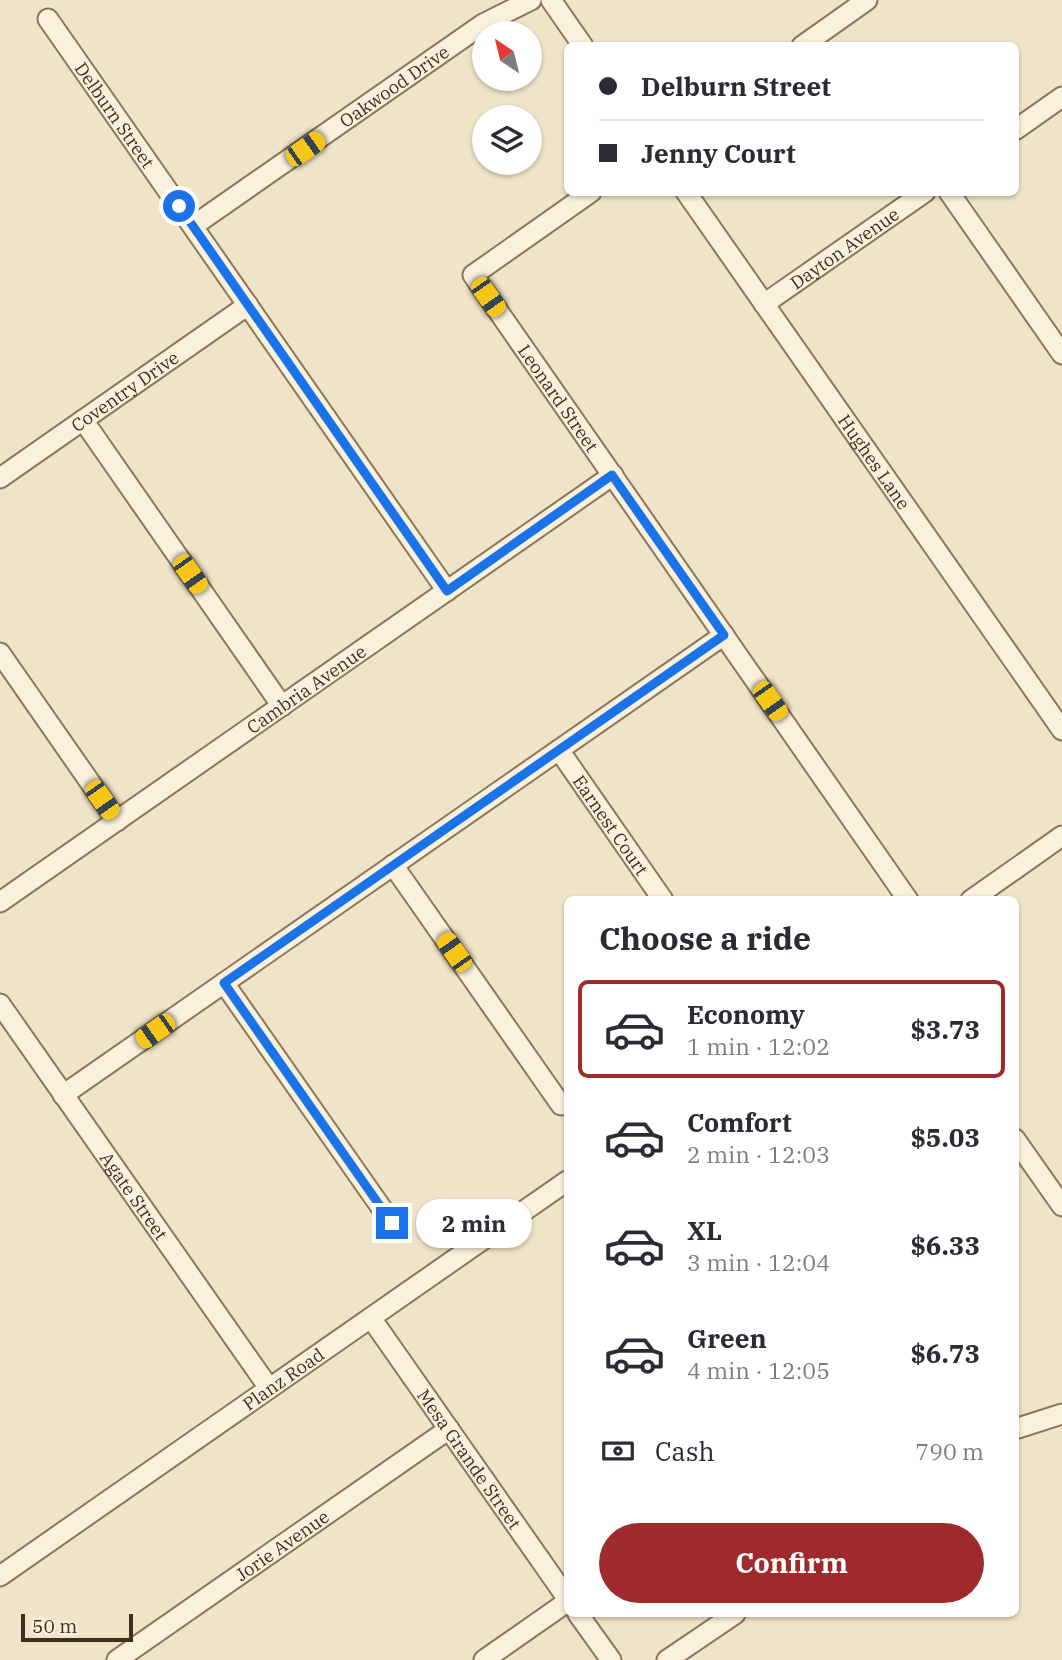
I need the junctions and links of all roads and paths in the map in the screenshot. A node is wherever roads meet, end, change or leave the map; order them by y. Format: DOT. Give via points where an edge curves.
graph roads {
  1 [pos="531,0"];
  2 [pos="551,0"];
  3 [pos="867,0"];
  4 [pos="48,19"];
  5 [pos="580,42"];
  6 [pos="808,42"];
  7 [pos="1062,97"];
  8 [pos="1019,127"];
  9 [pos="585,196"];
  10 [pos="689,196"];
  11 [pos="919,196"];
  12 [pos="952,196"];
  13 [pos="193,226"];
  14 [pos="764,304"];
  15 [pos="248,305"];
  16 [pos="1062,354"];
  17 [pos="83,420"];
  18 [pos="612,475"];
  19 [pos="0,478"];
  20 [pos="447,591"];
  21 [pos="724,635"];
  22 [pos="0,653"];
  23 [pos="282,706"];
  24 [pos="1062,730"];
  25 [pos="559,750"];
  26 [pos="117,821"];
  27 [pos="1062,836"];
  28 [pos="393,865"];
  29 [pos="660,896"];
  30 [pos="905,896"];
  31 [pos="977,896"];
  32 [pos="0,902"];
  33 [pos="224,983"];
  34 [pos="0,1004"];
  35 [pos="64,1095"];
  36 [pos="561,1105"];
  37 [pos="1019,1145"];
  38 [pos="564,1183"];
  39 [pos="1062,1206"];
  40 [pos="392,1223"];
  41 [pos="371,1318"];
  42 [pos="269,1388"];
  43 [pos="1062,1413"];
  44 [pos="1019,1428"];
  45 [pos="449,1429"];
  46 [pos="0,1576"];
  47 [pos="564,1596"];
  48 [pos="564,1602"];
  49 [pos="580,1617"];
  50 [pos="731,1617"];
  51 [pos="117,1660"];
  52 [pos="484,1660"];
  53 [pos="611,1660"];
  54 [pos="667,1660"];
  1 -- 13 [label="street, Oakwood Drive" via="483,24"];
  2 -- 5 [label="street"];
  3 -- 6 [label="street"];
  4 -- 13 [label="street, Delburn Street"];
  7 -- 8 [label="street"];
  9 -- 18 [label="street, Leonard Street" via="473,275"];
  10 -- 14 [label="street, Hughes Lane"];
  11 -- 14 [label="street, Dayton Avenue"];
  12 -- 16 [label="street"];
  13 -- 15 [label="street, Delburn Street"];
  14 -- 24 [label="street, Hughes Lane"];
  15 -- 17 [label="street, Coventry Drive"];
  15 -- 20 [label="street, Delburn Street"];
  17 -- 19 [label="street, Coventry Drive"];
  17 -- 23 [label="street"];
  18 -- 20 [label="street, Cambria Avenue"];
  18 -- 21 [label="street, Leonard Street"];
  20 -- 23 [label="street, Cambria Avenue"];
  21 -- 25 [label="street"];
  21 -- 30 [label="street, Leonard Street"];
  22 -- 26 [label="street"];
  23 -- 26 [label="street, Cambria Avenue"];
  25 -- 28 [label="street"];
  25 -- 29 [label="street, Earnest Court"];
  26 -- 32 [label="street, Cambria Avenue"];
  27 -- 31 [label="street"];
  28 -- 33 [label="street"];
  28 -- 36 [label="street"];
  33 -- 35 [label="street"];
  33 -- 40 [label="street"];
  34 -- 35 [label="street, Agate Street"];
  35 -- 42 [label="street, Agate Street"];
  37 -- 39 [label="street"];
  38 -- 41 [label="street, Planz Road"];
  41 -- 42 [label="street, Planz Road"];
  41 -- 45 [label="street, Mesa Grande Street"];
  42 -- 46 [label="street, Planz Road"];
  43 -- 44 [label="street"];
  45 -- 47 [label="street, Mesa Grande Street"];
  45 -- 51 [label="street, Jorie Avenue"];
  48 -- 52 [label="street"];
  49 -- 53 [label="street"];
  50 -- 54 [label="street"];
}
